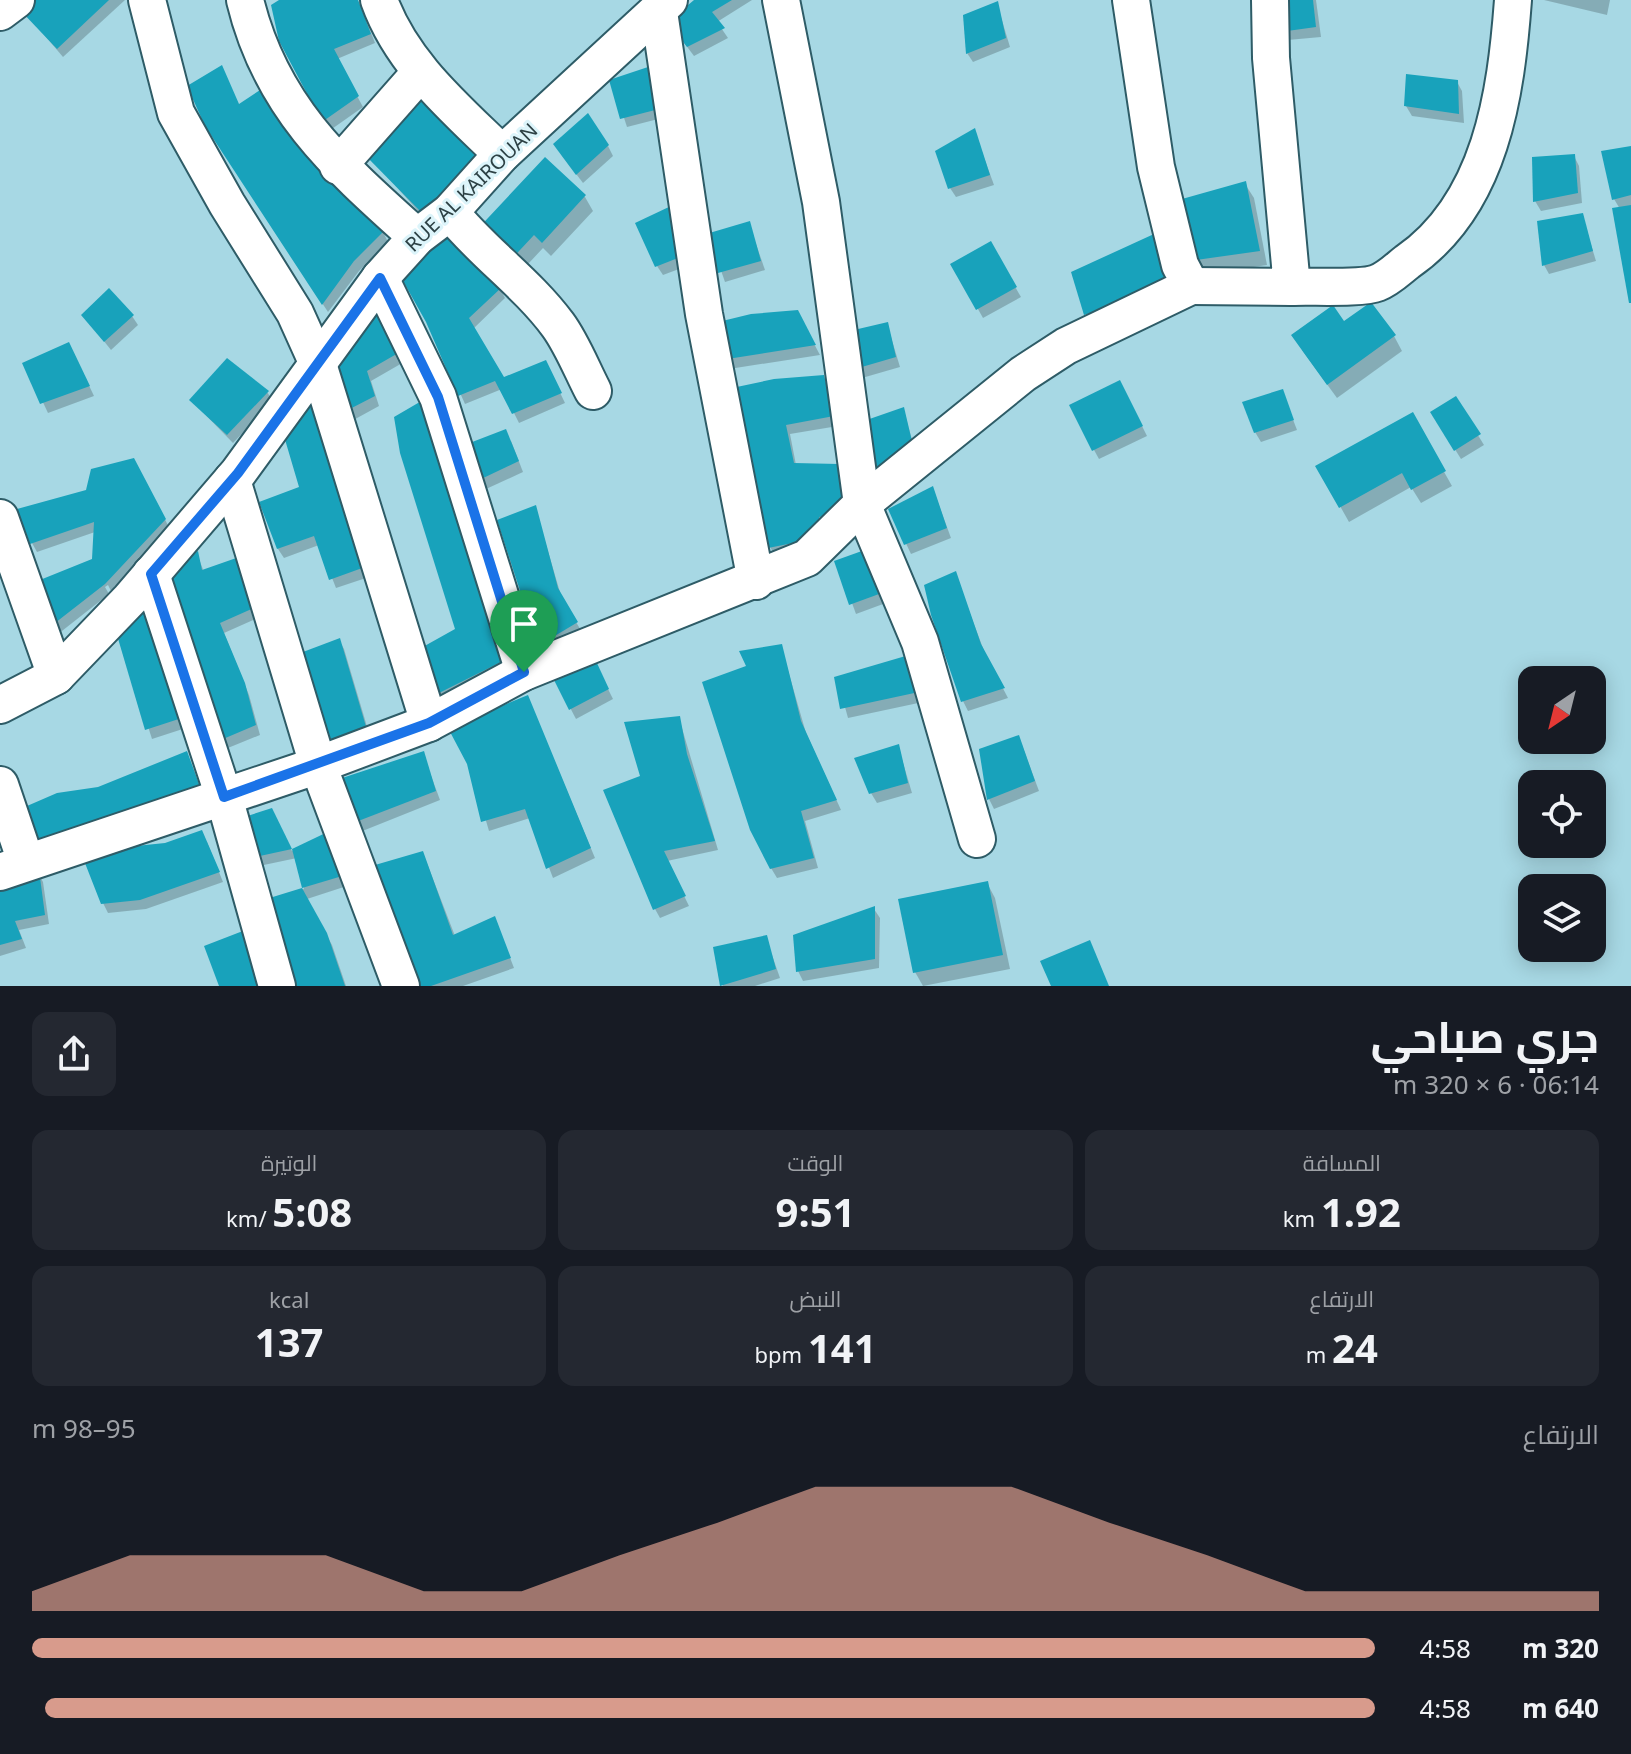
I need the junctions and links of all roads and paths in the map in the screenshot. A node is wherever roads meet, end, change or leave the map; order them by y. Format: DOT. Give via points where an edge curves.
graph roads {
  1 [pos="16,0"];
  2 [pos="147,0"];
  3 [pos="245,0"];
  4 [pos="379,0"];
  5 [pos="781,0"];
  6 [pos="1131,0"];
  7 [pos="1270,0"];
  8 [pos="1513,0"];
  9 [pos="664,6"];
  10 [pos="0,12"];
  11 [pos="420,73"];
  12 [pos="502,154"];
  13 [pos="338,166"];
  14 [pos="450,212"];
  15 [pos="417,237"];
  16 [pos="380,278"];
  17 [pos="1191,286"];
  18 [pos="1292,287"];
  19 [pos="318,364"];
  20 [pos="593,391"];
  21 [pos="232,480"];
  22 [pos="862,504"];
  23 [pos="0,518"];
  24 [pos="151,574"];
  25 [pos="756,581"];
  26 [pos="524,672"];
  27 [pos="56,676"];
  28 [pos="0,705"];
  29 [pos="429,723"];
  30 [pos="318,765"];
  31 [pos="0,785"];
  32 [pos="224,797"];
  33 [pos="977,839"];
  34 [pos="13,867"];
  35 [pos="277,986"];
  36 [pos="401,986"];
  1 -- 10 [label="street"];
  2 -- 19 [label="street" via="176,113 295,313"];
  3 -- 13 [label="street" via="275,75 306,131"];
  4 -- 11 [label="street"];
  5 -- 22 [label="street" via="821,202"];
  6 -- 17 [label="street" via="1156,167 1180,265"];
  7 -- 18 [label="street"];
  8 -- 18 [label="street" via="1495,133 1463,202 1424,251 1377,284"];
  9 -- 12 [label="street, RUE AL KAIROUAN"];
  9 -- 25 [label="street" via="704,314"];
  11 -- 12 [label="street"];
  11 -- 13 [label="street"];
  12 -- 14 [label="street, RUE AL KAIROUAN"];
  13 -- 15 [label="street"];
  14 -- 15 [label="street, RUE AL KAIROUAN"];
  14 -- 20 [label="street" via="559,326"];
  15 -- 16 [label="street, RUE AL KAIROUAN"];
  16 -- 19 [label="street, RUE AL KAIROUAN"];
  16 -- 26 [label="street" via="438,397"];
  17 -- 18 [label="street"];
  17 -- 22 [label="street" via="1066,346 1023,374"];
  19 -- 21 [label="street, RUE AL KAIROUAN"];
  19 -- 29 [label="street"];
  21 -- 24 [label="street, RUE AL KAIROUAN"];
  21 -- 30 [label="street"];
  22 -- 25 [label="street" via="807,558"];
  22 -- 33 [label="street" via="920,642"];
  23 -- 27 [label="street"];
  24 -- 27 [label="street, RUE AL KAIROUAN"];
  24 -- 32 [label="street"];
  25 -- 26 [label="street"];
  26 -- 29 [label="street"];
  27 -- 28 [label="street, RUE AL KAIROUAN"];
  29 -- 30 [label="street"];
  30 -- 32 [label="street"];
  30 -- 36 [label="street"];
  31 -- 34 [label="street"];
  32 -- 34 [label="street"];
  32 -- 35 [label="street"];
}
